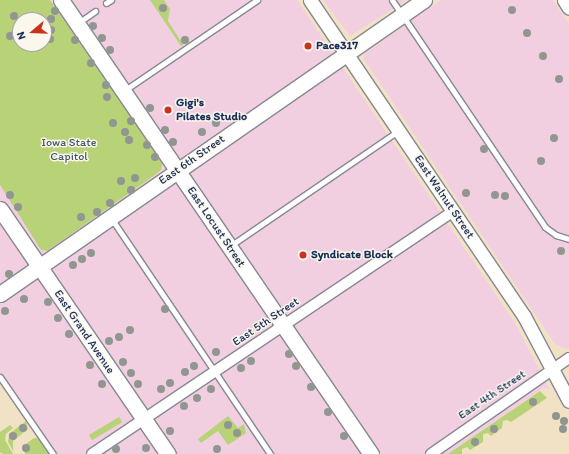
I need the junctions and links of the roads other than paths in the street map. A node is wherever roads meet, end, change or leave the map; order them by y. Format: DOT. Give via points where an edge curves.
graph roads {
  1 [pos="61,0"];
  2 [pos="257,0"];
  3 [pos="310,0"];
  4 [pos="392,0"];
  5 [pos="424,0"];
  6 [pos="564,0"];
  7 [pos="569,8"];
  8 [pos="95,11"];
  9 [pos="402,15"];
  10 [pos="77,23"];
  11 [pos="346,53"];
  12 [pos="123,91"];
  13 [pos="399,130"];
  14 [pos="177,170"];
  15 [pos="0,209"];
  16 [pos="454,211"];
  17 [pos="110,217"];
  18 [pos="569,239"];
  19 [pos="229,246"];
  20 [pos="39,266"];
  21 [pos="0,294"];
  22 [pos="283,326"];
  23 [pos="569,358"];
  24 [pos="554,369"];
  25 [pos="215,372"];
  26 [pos="0,377"];
  27 [pos="569,400"];
  28 [pos="144,420"];
  29 [pos="53,454"];
  30 [pos="92,454"];
  31 [pos="168,454"];
  32 [pos="270,454"];
  33 [pos="371,454"];
  34 [pos="431,454"];
  1 -- 10 [label="main road, East Locust Street"];
  2 -- 12 [label="lane"];
  3 -- 11 [label="street, East Walnut Street"];
  4 -- 9 [label="lane"];
  5 -- 9 [label="main road, East 6th Street"];
  6 -- 7 [label="street"];
  8 -- 10 [label="lane"];
  9 -- 11 [label="main road, East 6th Street"];
  9 -- 18 [label="lane" via="545,227 556,235"];
  10 -- 12 [label="main road, East Locust Street"];
  11 -- 13 [label="street, East Walnut Street"];
  11 -- 14 [label="main road, East 6th Street"];
  12 -- 14 [label="main road, East Locust Street"];
  13 -- 16 [label="street, East Walnut Street"];
  13 -- 19 [label="lane"];
  14 -- 17 [label="main road, East 6th Street"];
  14 -- 19 [label="main road, East Locust Street"];
  15 -- 20 [label="main road, East Grand Avenue"];
  16 -- 22 [label="street, East 5th Street"];
  16 -- 24 [label="street, East Walnut Street" via="524,316"];
  17 -- 20 [label="main road, East 6th Street"];
  17 -- 25 [label="lane"];
  19 -- 22 [label="main road, East Locust Street"];
  20 -- 21 [label="main road, East 6th Street"];
  20 -- 28 [label="main road, East Grand Avenue"];
  22 -- 25 [label="street, East 5th Street"];
  22 -- 33 [label="main road, East Locust Street"];
  23 -- 24 [label="street, East 4th Street"];
  24 -- 27 [label="street, East Walnut Street"];
  24 -- 34 [label="street, East 4th Street"];
  25 -- 28 [label="street, East 5th Street"];
  25 -- 32 [label="lane"];
  26 -- 29 [label="lane"];
  28 -- 30 [label="street, East 5th Street"];
  28 -- 31 [label="main road, East Grand Avenue"];
}
